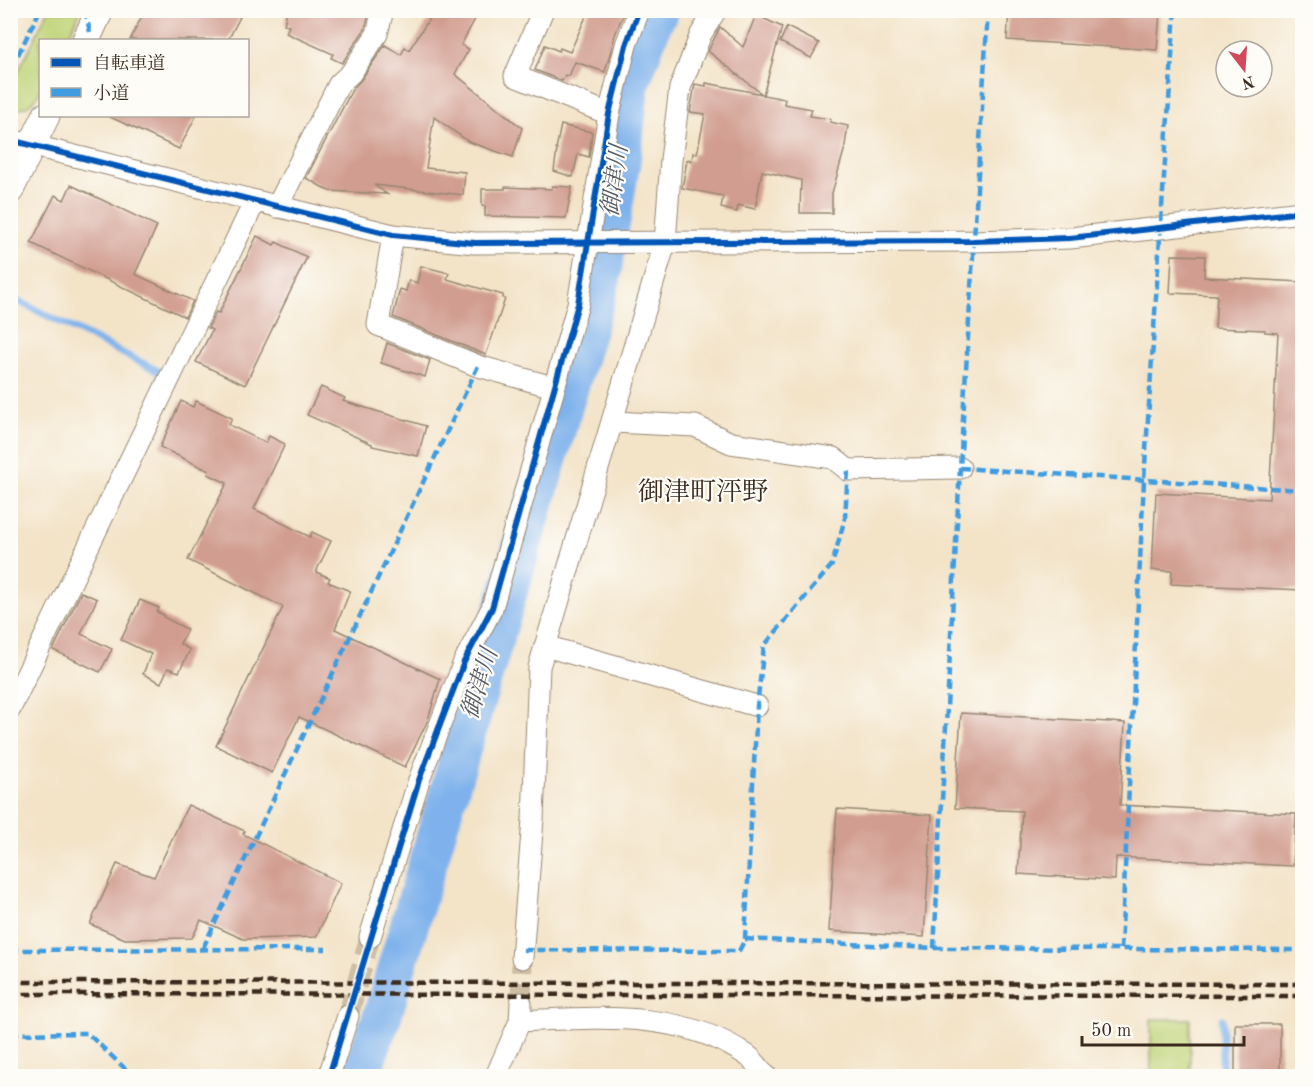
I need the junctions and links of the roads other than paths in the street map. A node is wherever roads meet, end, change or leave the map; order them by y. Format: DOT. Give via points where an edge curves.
graph roads {
  1 [pos="100,10"];
  2 [pos="383,10"];
  3 [pos="543,10"];
  4 [pos="639,10"];
  5 [pos="716,10"];
  6 [pos="86,39"];
  7 [pos="609,114"];
  8 [pos="45,117"];
  9 [pos="20,143"];
  10 [pos="10,190"];
  11 [pos="255,201"];
  12 [pos="277,207"];
  13 [pos="1302,212"];
  14 [pos="393,235"];
  15 [pos="663,243"];
  16 [pos="592,244"];
  17 [pos="554,387"];
  18 [pos="613,422"];
  19 [pos="960,468"];
  20 [pos="544,646"];
  21 [pos="757,706"];
  22 [pos="10,709"];
  23 [pos="370,937"];
  24 [pos="522,958"];
  25 [pos="348,1016"];
  26 [pos="329,1077"];
  27 [pos="496,1077"];
  28 [pos="766,1077"];
  1 -- 6 [label="main road"];
  2 -- 12 [label="street" via="377,34 339,84"];
  3 -- 7 [label="street" via="514,76"];
  4 -- 7 [label="street"];
  5 -- 15 [label="street" via="700,34 680,88"];
  7 -- 16 [label="street"];
  8 -- 9 [label="main road"];
  9 -- 10 [label="main road"];
  9 -- 11 [label="street"];
  11 -- 12 [label="street"];
  11 -- 22 [label="street"];
  12 -- 14 [label="street"];
  13 -- 15 [label="street" via="1070,238"];
  14 -- 16 [label="street" via="475,243"];
  14 -- 17 [label="street" via="378,326 478,366"];
  15 -- 16 [label="street"];
  15 -- 18 [label="street"];
  16 -- 17 [label="street"];
  17 -- 23 [label="street" via="492,608 464,662 419,780"];
  18 -- 19 [label="street" via="695,426 731,443 833,458 848,470"];
  18 -- 20 [label="street"];
  20 -- 21 [label="street"];
  20 -- 24 [label="street" via="539,667"];
  25 -- 26 [label="street"];
  27 -- 28 [label="street" via="521,1012 670,1023 723,1041 750,1057"];
}
